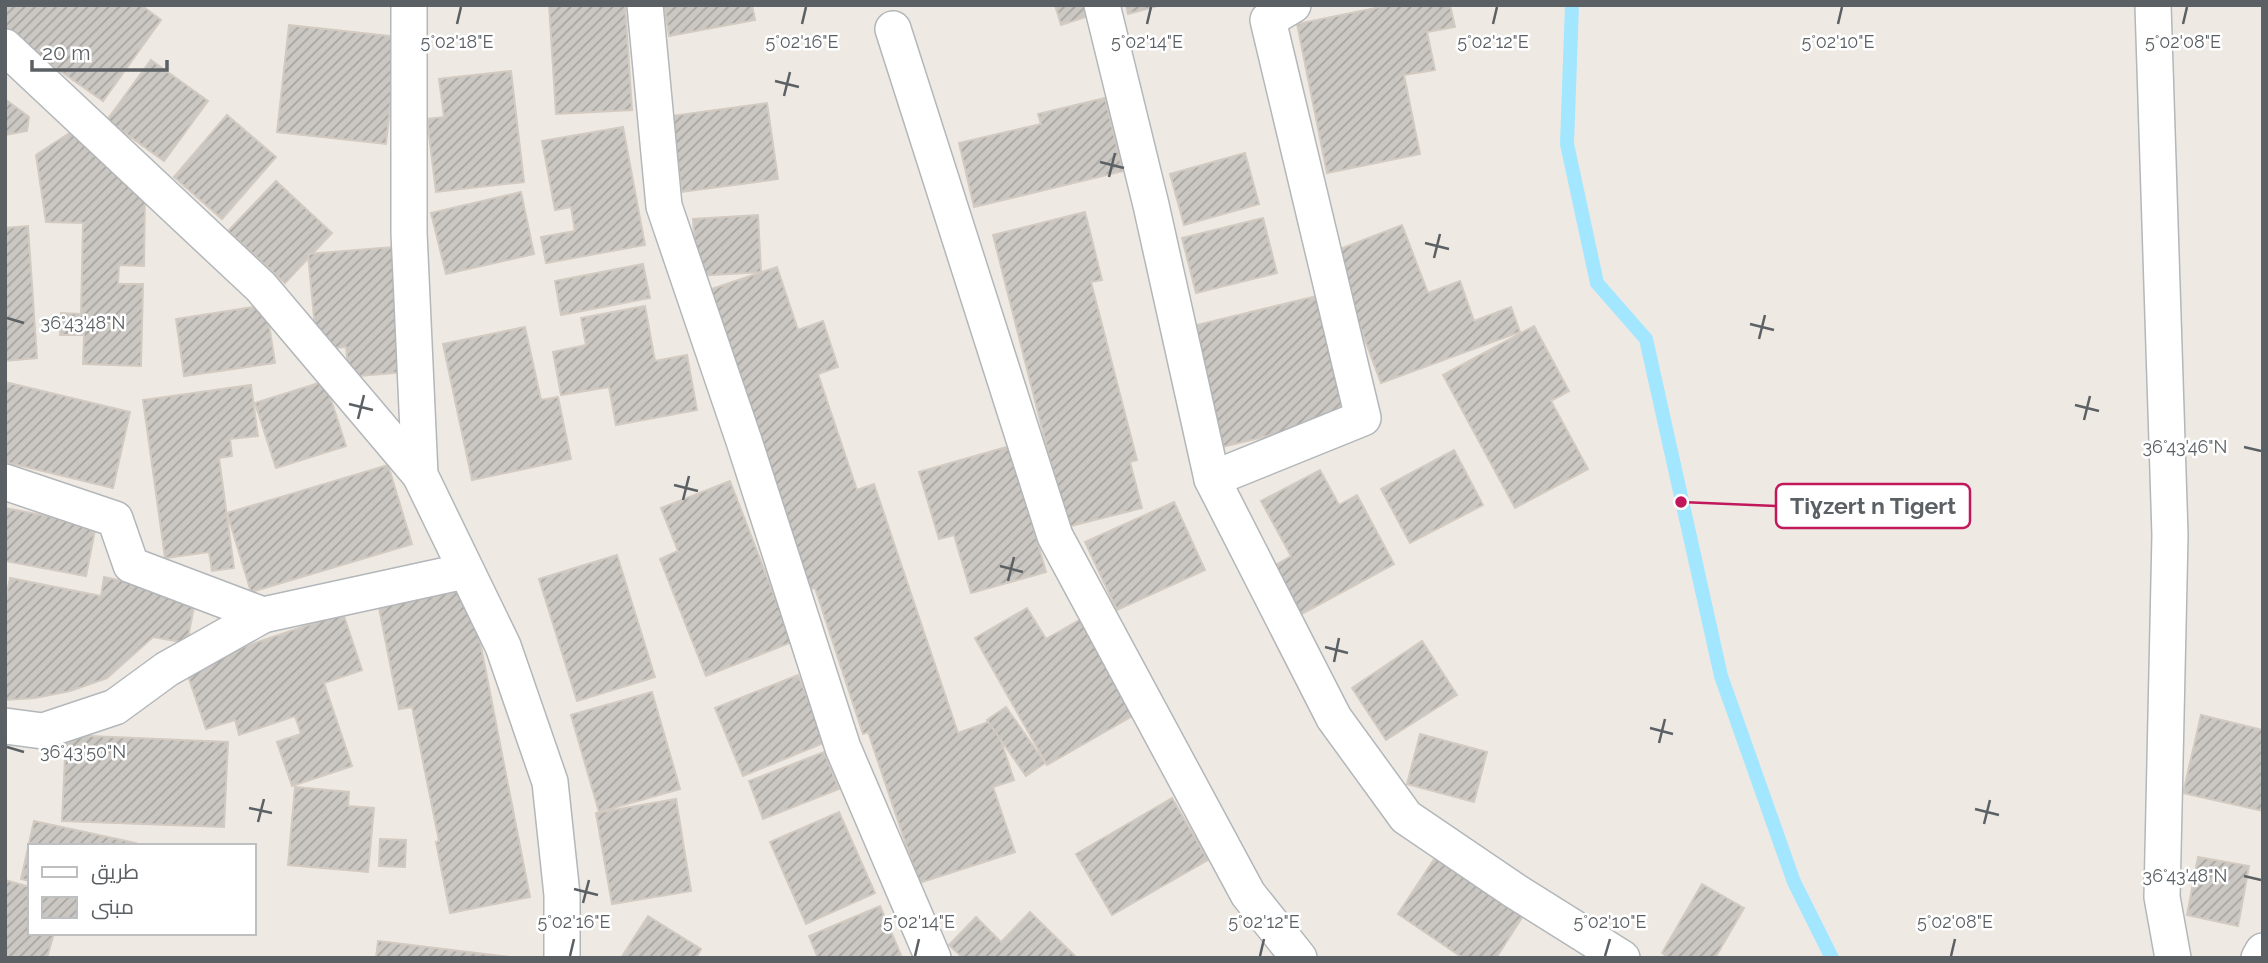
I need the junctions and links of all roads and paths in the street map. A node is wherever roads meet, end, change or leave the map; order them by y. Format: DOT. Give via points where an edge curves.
graph roads {
  1 [pos="409,5"];
  2 [pos="645,5"];
  3 [pos="1102,5"];
  4 [pos="1293,5"];
  5 [pos="2153,5"];
  6 [pos="893,29"];
  7 [pos="5,47"];
  8 [pos="420,475"];
  9 [pos="1212,479"];
  10 [pos="5,482"];
  11 [pos="465,571"];
  12 [pos="263,615"];
  13 [pos="5,726"];
  14 [pos="2263,951"];
  15 [pos="562,958"];
  16 [pos="933,958"];
  17 [pos="1299,958"];
  18 [pos="1622,958"];
  19 [pos="2173,958"];
  20 [pos="2259,958"];
  1 -- 8 [label="street" via="409,233"];
  2 -- 16 [label="street" via="664,206 843,748"];
  3 -- 9 [label="street"];
  4 -- 9 [label="street" via="1268,20 1363,418"];
  5 -- 19 [label="street" via="2170,535 2162,897"];
  6 -- 17 [label="street" via="1055,536 1248,894"];
  7 -- 8 [label="street" via="261,287"];
  8 -- 11 [label="street"];
  9 -- 18 [label="street" via="1334,718 1406,817"];
  10 -- 12 [label="street" via="115,519 131,565"];
  11 -- 12 [label="street"];
  11 -- 15 [label="street" via="503,646 550,782 562,895"];
  12 -- 13 [label="street" via="167,669 115,707 43,731"];
  14 -- 20 [label="street"];
}
